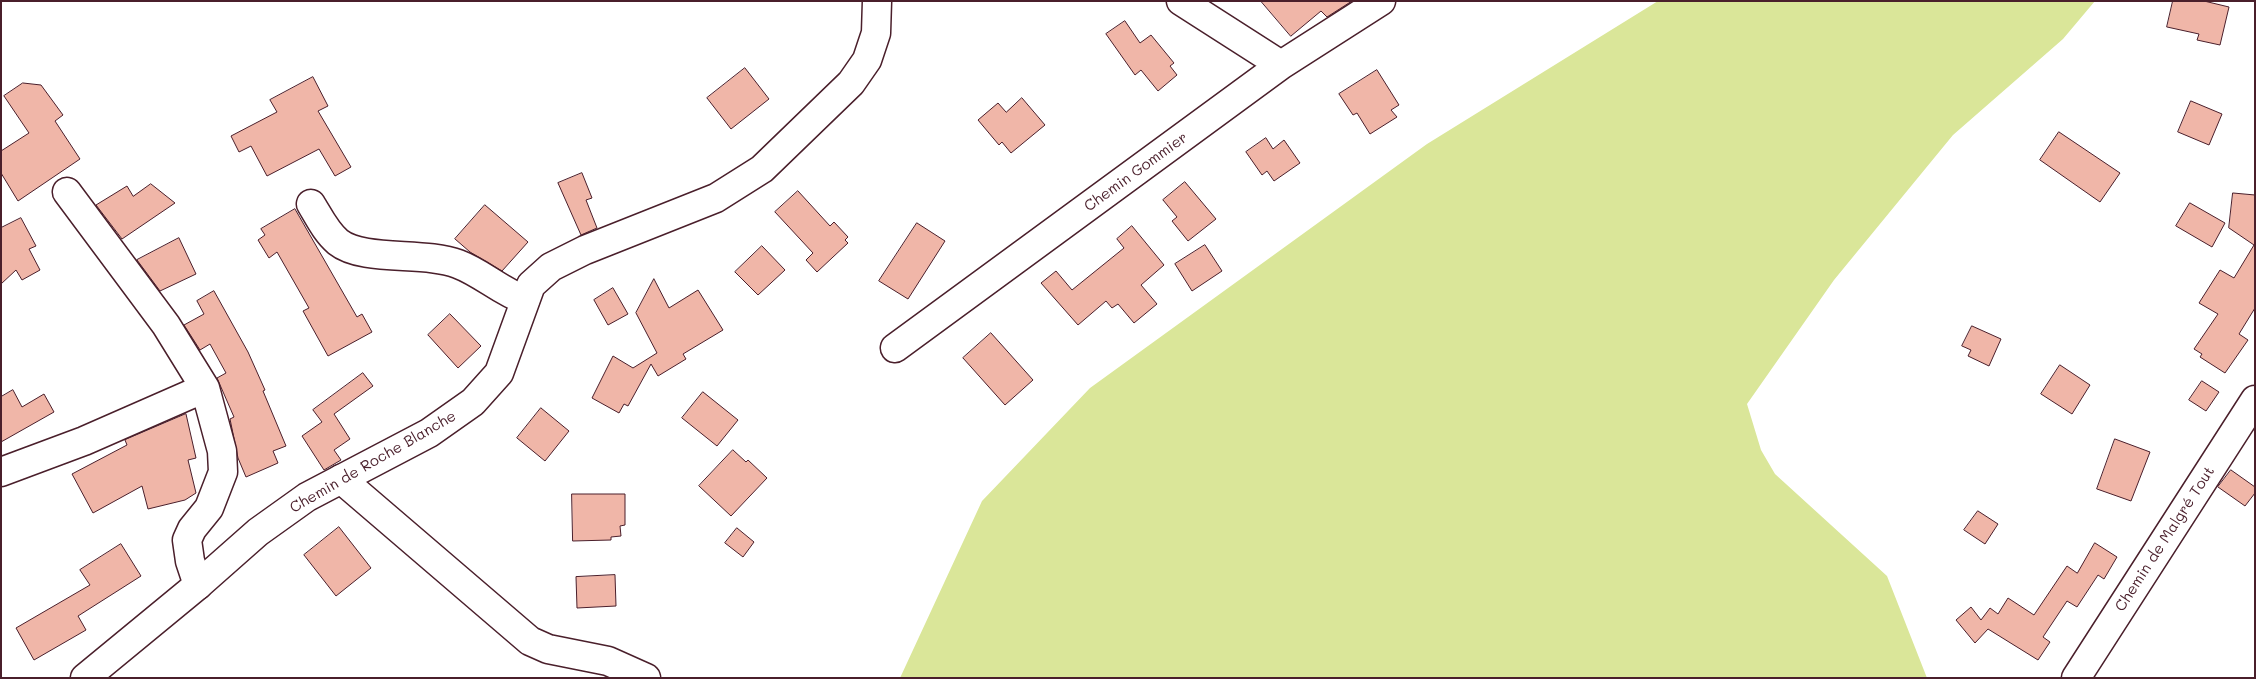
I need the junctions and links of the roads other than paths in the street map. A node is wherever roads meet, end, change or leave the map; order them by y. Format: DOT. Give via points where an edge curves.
graph roads {
  1 [pos="877,1"];
  2 [pos="1181,1"];
  3 [pos="1380,1"];
  4 [pos="1282,65"];
  5 [pos="68,192"];
  6 [pos="312,204"];
  7 [pos="525,300"];
  8 [pos="895,348"];
  9 [pos="205,388"];
  10 [pos="2255,400"];
  11 [pos="1,472"];
  12 [pos="340,479"];
  13 [pos="198,585"];
  14 [pos="85,678"];
  15 [pos="646,678"];
  16 [pos="2076,678"];
  1 -- 7 [label="street, Chemin de Roche Blanche" via="876,33 867,60 850,83 762,169 716,198 551,267 531,285"];
  2 -- 4 [label="street"];
  3 -- 4 [label="street, Chemin Gommier"];
  4 -- 8 [label="street, Chemin Gommier"];
  5 -- 9 [label="street" via="166,325"];
  6 -- 7 [label="street" via="330,235 348,247 378,254 444,260 474,271 509,294"];
  7 -- 12 [label="street, Chemin de Roche Blanche" via="499,373 473,402 429,433"];
  9 -- 11 [label="street" via="84,441"];
  9 -- 13 [label="street" via="222,451 223,472 209,508 192,528 187,540"];
  10 -- 16 [label="street, Chemin de Malgré Tout"];
  12 -- 13 [label="street, Chemin de Roche Blanche" via="307,497 258,532"];
  12 -- 15 [label="street" via="530,641 548,649 608,661"];
  13 -- 14 [label="street, Chemin de Roche Blanche"];
}
